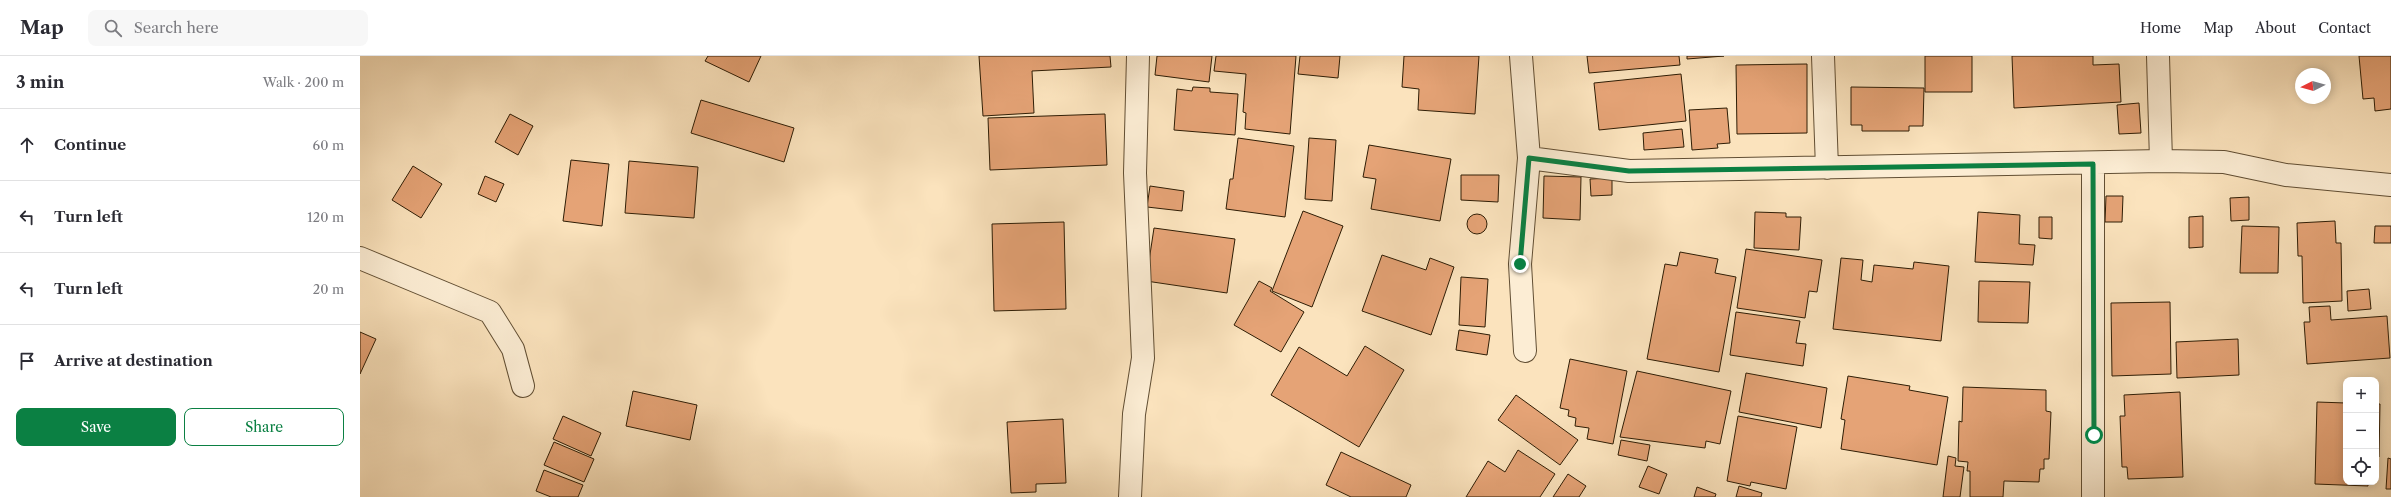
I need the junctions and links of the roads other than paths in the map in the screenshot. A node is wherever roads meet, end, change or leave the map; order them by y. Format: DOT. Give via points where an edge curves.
graph roads {
  1 [pos="1138,56"];
  2 [pos="1521,56"];
  3 [pos="1823,56"];
  4 [pos="2158,56"];
  5 [pos="1529,158"];
  6 [pos="2161,161"];
  7 [pos="2093,164"];
  8 [pos="1827,168"];
  9 [pos="2391,185"];
  10 [pos="360,258"];
  11 [pos="1525,352"];
  12 [pos="523,386"];
  13 [pos="1130,497"];
  14 [pos="2093,497"];
  1 -- 13 [label="street" via="1135,173 1143,358 1134,414"];
  2 -- 5 [label="street"];
  3 -- 8 [label="street"];
  4 -- 6 [label="street"];
  5 -- 8 [label="street" via="1629,171"];
  5 -- 11 [label="street" via="1520,264"];
  6 -- 7 [label="street"];
  6 -- 9 [label="street" via="2224,162 2286,175"];
  7 -- 8 [label="street"];
  7 -- 14 [label="street"];
  10 -- 12 [label="street" via="490,312 513,348"];
}
